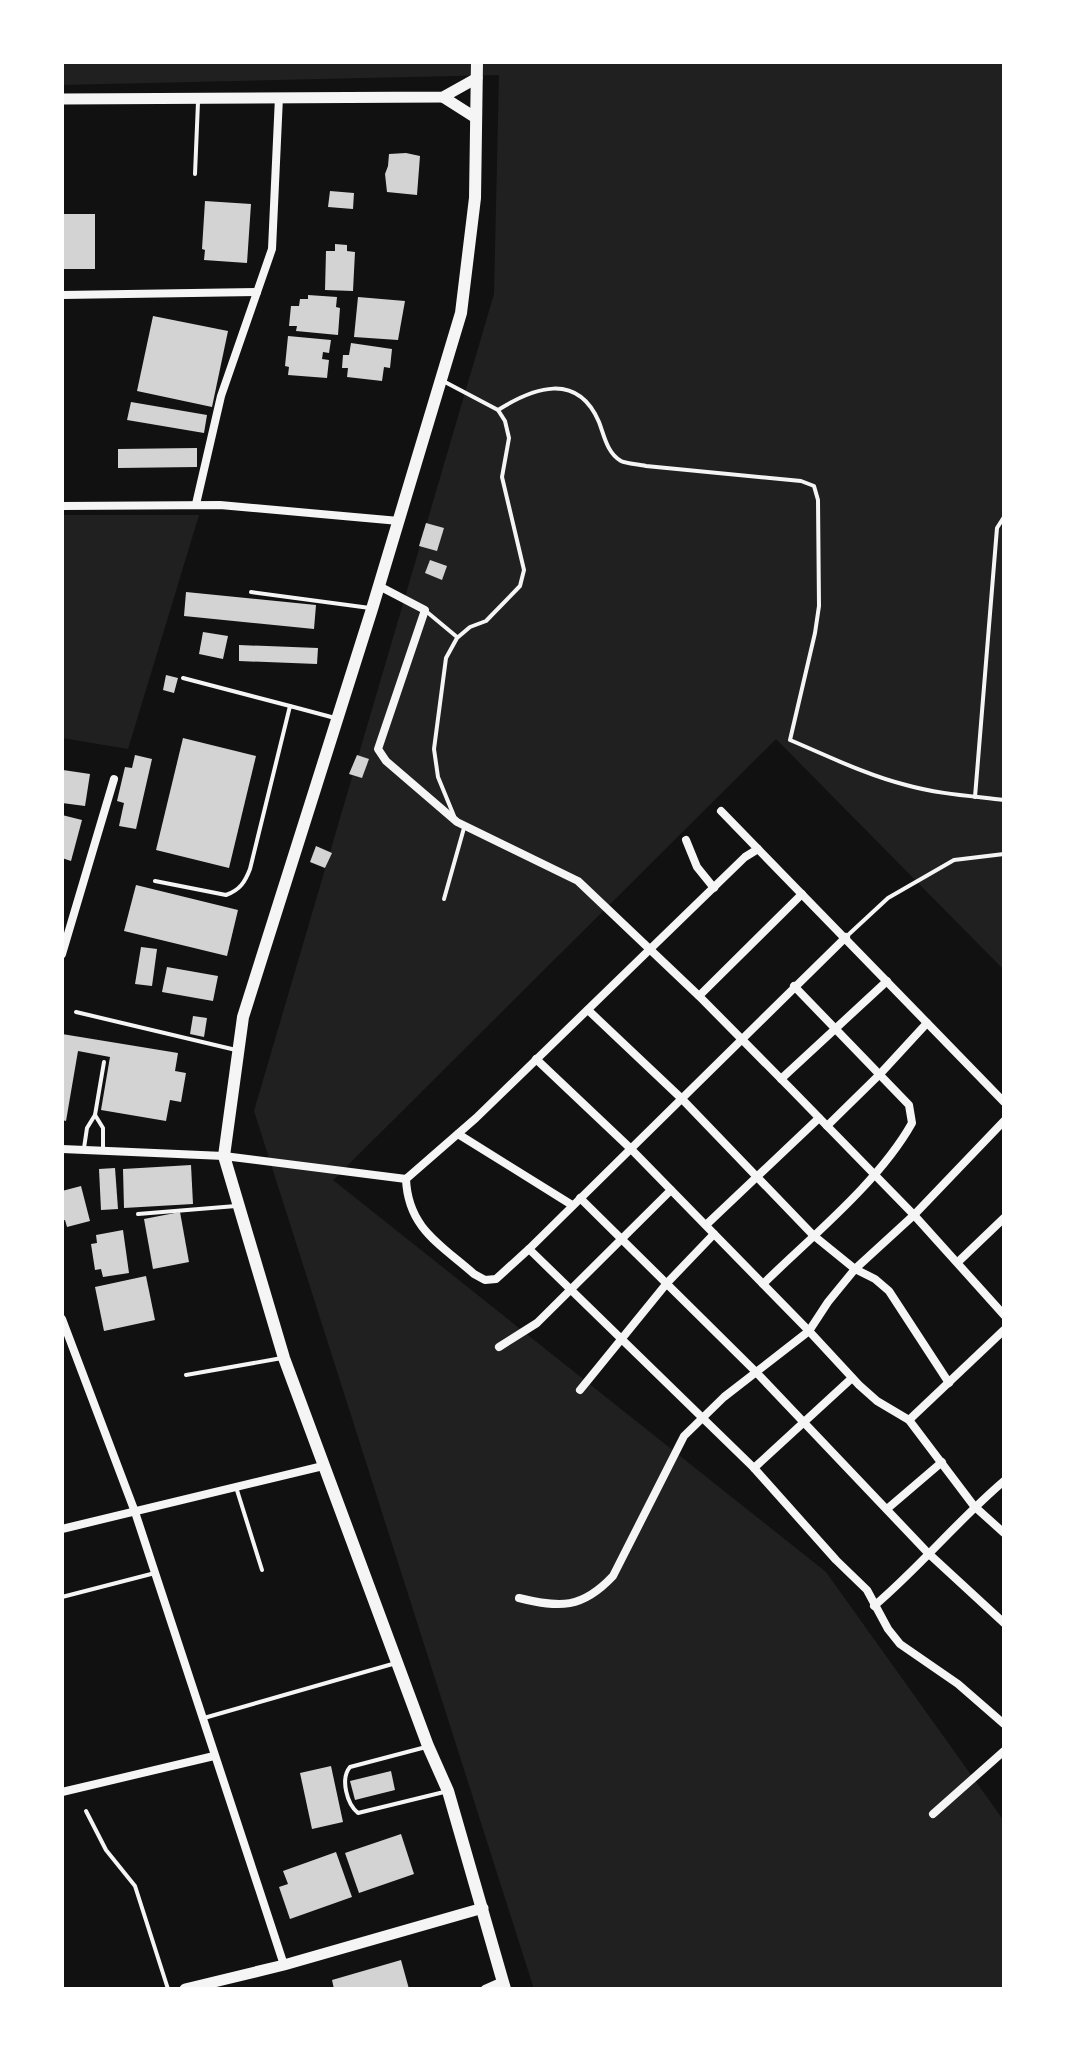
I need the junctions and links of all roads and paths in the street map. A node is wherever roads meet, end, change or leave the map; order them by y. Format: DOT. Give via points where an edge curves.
graph roads {
  1 [pos="477,62"];
  2 [pos="477,78"];
  3 [pos="279,97"];
  4 [pos="443,97"];
  5 [pos="62,99"];
  6 [pos="198,100"];
  7 [pos="476,118"];
  8 [pos="195,174"];
  9 [pos="257,292"];
  10 [pos="62,295"];
  11 [pos="441,380"];
  12 [pos="498,410"];
  13 [pos="196,504"];
  14 [pos="62,506"];
  15 [pos="1004,517"];
  16 [pos="399,521"];
  17 [pos="379,586"];
  18 [pos="251,592"];
  19 [pos="372,609"];
  20 [pos="425,610"];
  21 [pos="457,638"];
  22 [pos="183,678"];
  23 [pos="290,706"];
  24 [pos="338,719"];
  25 [pos="114,779"];
  26 [pos="975,797"];
  27 [pos="1004,800"];
  28 [pos="721,811"];
  29 [pos="461,824"];
  30 [pos="686,840"];
  31 [pos="758,849"];
  32 [pos="1004,854"];
  33 [pos="155,881"];
  34 [pos="714,888"];
  35 [pos="802,894"];
  36 [pos="444,899"];
  37 [pos="846,937"];
  38 [pos="650,951"];
  39 [pos="62,954"];
  40 [pos="887,981"];
  41 [pos="794,986"];
  42 [pos="699,996"];
  43 [pos="588,1010"];
  44 [pos="76,1012"];
  45 [pos="927,1023"];
  46 [pos="835,1029"];
  47 [pos="742,1039"];
  48 [pos="238,1050"];
  49 [pos="536,1059"];
  50 [pos="104,1062"];
  51 [pos="880,1074"];
  52 [pos="781,1079"];
  53 [pos="681,1098"];
  54 [pos="1004,1102"];
  55 [pos="95,1115"];
  56 [pos="819,1118"];
  57 [pos="1004,1121"];
  58 [pos="827,1126"];
  59 [pos="458,1134"];
  60 [pos="630,1148"];
  61 [pos="62,1149"];
  62 [pos="84,1149"];
  63 [pos="103,1150"];
  64 [pos="224,1156"];
  65 [pos="874,1175"];
  66 [pos="756,1178"];
  67 [pos="406,1179"];
  68 [pos="671,1190"];
  69 [pos="580,1198"];
  70 [pos="572,1205"];
  71 [pos="239,1206"];
  72 [pos="138,1214"];
  73 [pos="914,1215"];
  74 [pos="1004,1218"];
  75 [pos="706,1225"];
  76 [pos="714,1234"];
  77 [pos="813,1235"];
  78 [pos="621,1239"];
  79 [pos="529,1249"];
  80 [pos="958,1262"];
  81 [pos="855,1269"];
  82 [pos="667,1283"];
  83 [pos="763,1284"];
  84 [pos="571,1292"];
  85 [pos="1004,1315"];
  86 [pos="62,1319"];
  87 [pos="1004,1330"];
  88 [pos="809,1331"];
  89 [pos="621,1338"];
  90 [pos="499,1347"];
  91 [pos="284,1358"];
  92 [pos="755,1371"];
  93 [pos="186,1375"];
  94 [pos="852,1378"];
  95 [pos="949,1383"];
  96 [pos="580,1390"];
  97 [pos="703,1419"];
  98 [pos="909,1420"];
  99 [pos="805,1423"];
  100 [pos="942,1462"];
  101 [pos="323,1466"];
  102 [pos="754,1468"];
  103 [pos="1004,1481"];
  104 [pos="236,1487"];
  105 [pos="974,1506"];
  106 [pos="887,1509"];
  107 [pos="135,1512"];
  108 [pos="62,1529"];
  109 [pos="1004,1533"];
  110 [pos="928,1553"];
  111 [pos="262,1570"];
  112 [pos="155,1573"];
  113 [pos="62,1597"];
  114 [pos="519,1598"];
  115 [pos="874,1606"];
  116 [pos="1004,1623"];
  117 [pos="397,1663"];
  118 [pos="202,1719"];
  119 [pos="1004,1724"];
  120 [pos="428,1746"];
  121 [pos="1004,1751"];
  122 [pos="214,1756"];
  123 [pos="448,1791"];
  124 [pos="62,1792"];
  125 [pos="86,1811"];
  126 [pos="933,1814"];
  127 [pos="483,1908"];
  128 [pos="284,1965"];
  129 [pos="504,1985"];
  130 [pos="168,1989"];
  131 [pos="185,1989"];
  132 [pos="485,1989"];
  1 -- 2 [label="main road"];
  2 -- 4 [label="street"];
  2 -- 7 [label="main road"];
  3 -- 4 [label="street"];
  3 -- 6 [label="street"];
  3 -- 9 [label="street" via="272,249"];
  4 -- 7 [label="street"];
  5 -- 6 [label="street"];
  6 -- 8 [label="lane"];
  7 -- 11 [label="main road" via="475,198 461,313"];
  9 -- 10 [label="street"];
  9 -- 13 [label="street" via="221,396"];
  11 -- 12 [label="lane"];
  11 -- 16 [label="main road"];
  12 -- 21 [label="lane" via="509,438 504,495 524,570 520,586 486,621"];
  12 -- 26 [label="lane" via="531,391 569,392 590,405 610,450 621,461 814,486 819,606 790,740 883,779"];
  13 -- 14 [label="street"];
  13 -- 16 [label="street"];
  15 -- 26 [label="lane" via="997,528"];
  16 -- 17 [label="main road"];
  17 -- 19 [label="main road"];
  17 -- 20 [label="street"];
  18 -- 19 [label="lane"];
  19 -- 24 [label="main road"];
  20 -- 21 [label="lane"];
  20 -- 29 [label="street" via="378,749"];
  21 -- 29 [label="lane" via="446,658 434,749 438,777"];
  22 -- 23 [label="lane"];
  23 -- 24 [label="lane"];
  23 -- 33 [label="lane" via="246,882 226,895"];
  24 -- 48 [label="main road" via="243,1017"];
  25 -- 39 [label="street"];
  26 -- 27 [label="lane"];
  28 -- 31 [label="street"];
  29 -- 36 [label="lane"];
  29 -- 38 [label="street" via="578,881"];
  30 -- 34 [label="street" via="697,867"];
  31 -- 34 [label="street"];
  31 -- 35 [label="street"];
  32 -- 37 [label="lane" via="954,860 888,898"];
  34 -- 38 [label="street"];
  35 -- 37 [label="street"];
  35 -- 42 [label="street"];
  37 -- 40 [label="street"];
  37 -- 41 [label="street"];
  38 -- 42 [label="street"];
  38 -- 43 [label="street"];
  40 -- 45 [label="street"];
  40 -- 46 [label="street"];
  41 -- 46 [label="street"];
  41 -- 47 [label="street"];
  42 -- 47 [label="street"];
  43 -- 49 [label="street"];
  43 -- 53 [label="street"];
  44 -- 48 [label="lane"];
  45 -- 51 [label="street"];
  45 -- 54 [label="street"];
  46 -- 51 [label="street"];
  46 -- 52 [label="street"];
  47 -- 52 [label="street"];
  47 -- 53 [label="street"];
  48 -- 64 [label="main road"];
  49 -- 59 [label="street"];
  49 -- 60 [label="street"];
  50 -- 55 [label="lane"];
  51 -- 58 [label="street"];
  51 -- 65 [label="street" via="909,1105 912,1123"];
  52 -- 56 [label="street"];
  53 -- 60 [label="street"];
  53 -- 66 [label="street"];
  55 -- 62 [label="lane"];
  55 -- 63 [label="lane" via="103,1128"];
  56 -- 58 [label="street"];
  56 -- 66 [label="street"];
  57 -- 73 [label="street"];
  58 -- 65 [label="street"];
  59 -- 67 [label="street"];
  59 -- 70 [label="street"];
  60 -- 68 [label="street"];
  60 -- 69 [label="street"];
  61 -- 62 [label="street"];
  62 -- 63 [label="street"];
  63 -- 64 [label="street"];
  64 -- 67 [label="street"];
  64 -- 71 [label="main road"];
  65 -- 73 [label="street"];
  65 -- 77 [label="street"];
  66 -- 75 [label="street"];
  66 -- 77 [label="street"];
  67 -- 79 [label="street" via="415,1220 485,1280 496,1279"];
  68 -- 75 [label="street"];
  68 -- 78 [label="street"];
  69 -- 70 [label="street"];
  69 -- 78 [label="street"];
  70 -- 79 [label="street"];
  71 -- 72 [label="lane"];
  71 -- 91 [label="main road"];
  73 -- 80 [label="street"];
  73 -- 81 [label="street"];
  74 -- 80 [label="street"];
  75 -- 76 [label="street"];
  76 -- 82 [label="street"];
  76 -- 83 [label="street"];
  77 -- 81 [label="street"];
  77 -- 83 [label="street"];
  78 -- 82 [label="street"];
  78 -- 84 [label="street"];
  79 -- 84 [label="street"];
  80 -- 85 [label="street"];
  81 -- 88 [label="street"];
  81 -- 95 [label="street" via="889,1291"];
  82 -- 89 [label="street"];
  82 -- 92 [label="street"];
  83 -- 88 [label="street"];
  84 -- 89 [label="street"];
  84 -- 90 [label="street"];
  86 -- 107 [label="street"];
  87 -- 95 [label="street"];
  88 -- 92 [label="street"];
  88 -- 94 [label="street"];
  89 -- 96 [label="street"];
  89 -- 97 [label="street"];
  91 -- 93 [label="lane"];
  91 -- 101 [label="main road"];
  92 -- 97 [label="street"];
  92 -- 99 [label="street"];
  94 -- 98 [label="street"];
  94 -- 99 [label="street"];
  95 -- 98 [label="street"];
  97 -- 102 [label="street"];
  97 -- 114 [label="street" via="684,1436 613,1576 596,1594 551,1606"];
  98 -- 100 [label="street"];
  99 -- 102 [label="street"];
  99 -- 106 [label="street"];
  100 -- 105 [label="street"];
  100 -- 106 [label="street"];
  101 -- 104 [label="street"];
  101 -- 117 [label="main road"];
  102 -- 115 [label="street" via="867,1590"];
  103 -- 105 [label="street"];
  104 -- 107 [label="street"];
  104 -- 111 [label="lane"];
  105 -- 109 [label="street"];
  105 -- 110 [label="street"];
  106 -- 110 [label="street"];
  107 -- 108 [label="street"];
  107 -- 112 [label="street"];
  110 -- 115 [label="street"];
  110 -- 116 [label="street"];
  112 -- 113 [label="lane"];
  112 -- 118 [label="street"];
  115 -- 119 [label="street" via="900,1644"];
  117 -- 118 [label="lane"];
  117 -- 120 [label="main road"];
  118 -- 122 [label="street"];
  120 -- 123 [label="main road"];
  120 -- 123 [label="lane" via="350,1767 344,1781 352,1808 358,1813"];
  121 -- 126 [label="street"];
  122 -- 124 [label="street"];
  122 -- 128 [label="street"];
  123 -- 127 [label="main road"];
  125 -- 130 [label="lane" via="106,1850 135,1886"];
  127 -- 128 [label="street"];
  127 -- 129 [label="main road"];
  128 -- 131 [label="street"];
  129 -- 132 [label="street"];
}
